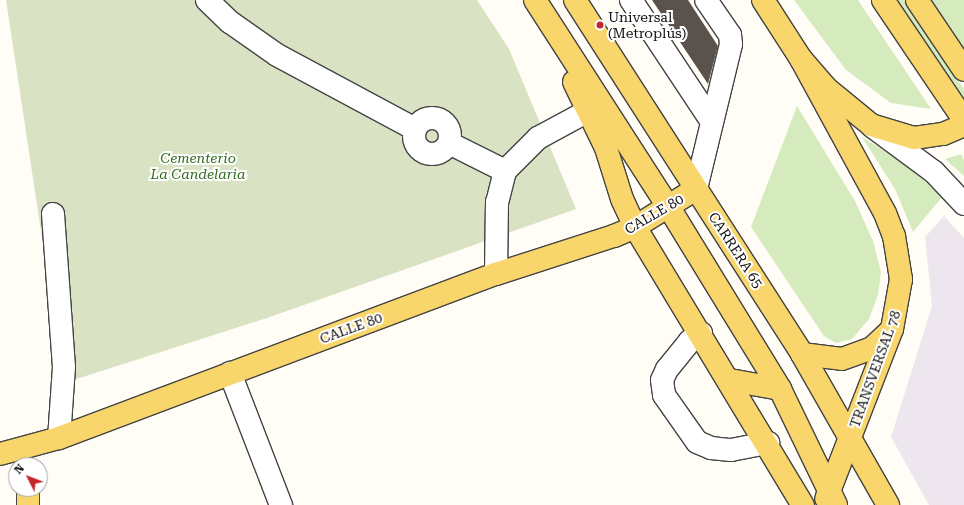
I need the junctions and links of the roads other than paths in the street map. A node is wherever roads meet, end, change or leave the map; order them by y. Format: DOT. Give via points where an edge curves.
graph roads {
  1 [pos="207,0"];
  2 [pos="534,0"];
  3 [pos="575,0"];
  4 [pos="631,0"];
  5 [pos="706,0"];
  6 [pos="763,0"];
  7 [pos="883,0"];
  8 [pos="917,0"];
  9 [pos="801,59"];
  10 [pos="964,70"];
  11 [pos="588,111"];
  12 [pos="964,120"];
  13 [pos="712,122"];
  14 [pos="870,125"];
  15 [pos="964,125"];
  16 [pos="505,171"];
  17 [pos="696,189"];
  18 [pos="964,204"];
  19 [pos="668,206"];
  20 [pos="53,214"];
  21 [pos="635,227"];
  22 [pos="496,274"];
  23 [pos="892,329"];
  24 [pos="701,333"];
  25 [pos="802,354"];
  26 [pos="230,373"];
  27 [pos="730,380"];
  28 [pos="780,389"];
  29 [pos="851,436"];
  30 [pos="59,438"];
  31 [pos="768,443"];
  32 [pos="0,454"];
  33 [pos="27,456"];
  34 [pos="829,500"];
  35 [pos="281,505"];
  36 [pos="803,505"];
  37 [pos="888,505"];
  1 -- 16 [label="street" via="230,22 277,55 415,129 425,119 439,119 449,129 449,143"];
  2 -- 11 [label="main road"];
  2 -- 19 [label="main road"];
  3 -- 17 [label="main road, CARRERA 65"];
  4 -- 13 [label="street"];
  5 -- 13 [label="street" via="730,35 731,44"];
  6 -- 9 [label="main road"];
  7 -- 12 [label="main road"];
  8 -- 10 [label="main road"];
  9 -- 14 [label="main road" via="826,88"];
  9 -- 23 [label="main road, TRANSVERSAL 78" via="872,186 894,236 901,279"];
  11 -- 16 [label="street" via="538,138"];
  11 -- 21 [label="main road" via="609,155 622,198"];
  13 -- 17 [label="street"];
  14 -- 15 [label="main road" via="894,134 931,137"];
  14 -- 18 [label="street" via="934,172"];
  16 -- 22 [label="street" via="497,202"];
  17 -- 19 [label="main road, CALLE 80"];
  17 -- 25 [label="main road, CARRERA 65"];
  19 -- 21 [label="main road, CALLE 80"];
  19 -- 28 [label="main road"];
  20 -- 30 [label="street" via="64,368"];
  21 -- 22 [label="main road, CALLE 80"];
  21 -- 24 [label="main road"];
  22 -- 26 [label="main road, CALLE 80"];
  23 -- 25 [label="main road" via="872,348 842,359"];
  23 -- 29 [label="main road, TRANSVERSAL 78"];
  24 -- 27 [label="main road"];
  24 -- 31 [label="street" via="690,341 667,369 662,380 664,396 696,442 711,448 731,450"];
  25 -- 29 [label="main road, CARRERA 65"];
  26 -- 30 [label="main road, CALLE 80"];
  26 -- 35 [label="street"];
  27 -- 28 [label="main road"];
  27 -- 31 [label="main road"];
  28 -- 34 [label="main road"];
  29 -- 34 [label="main road, TRANSVERSAL 78"];
  29 -- 37 [label="main road, CARRERA 65"];
  30 -- 33 [label="main road, CALLE 80"];
  31 -- 36 [label="main road"];
  32 -- 33 [label="main road, CALLE 80"];
}
